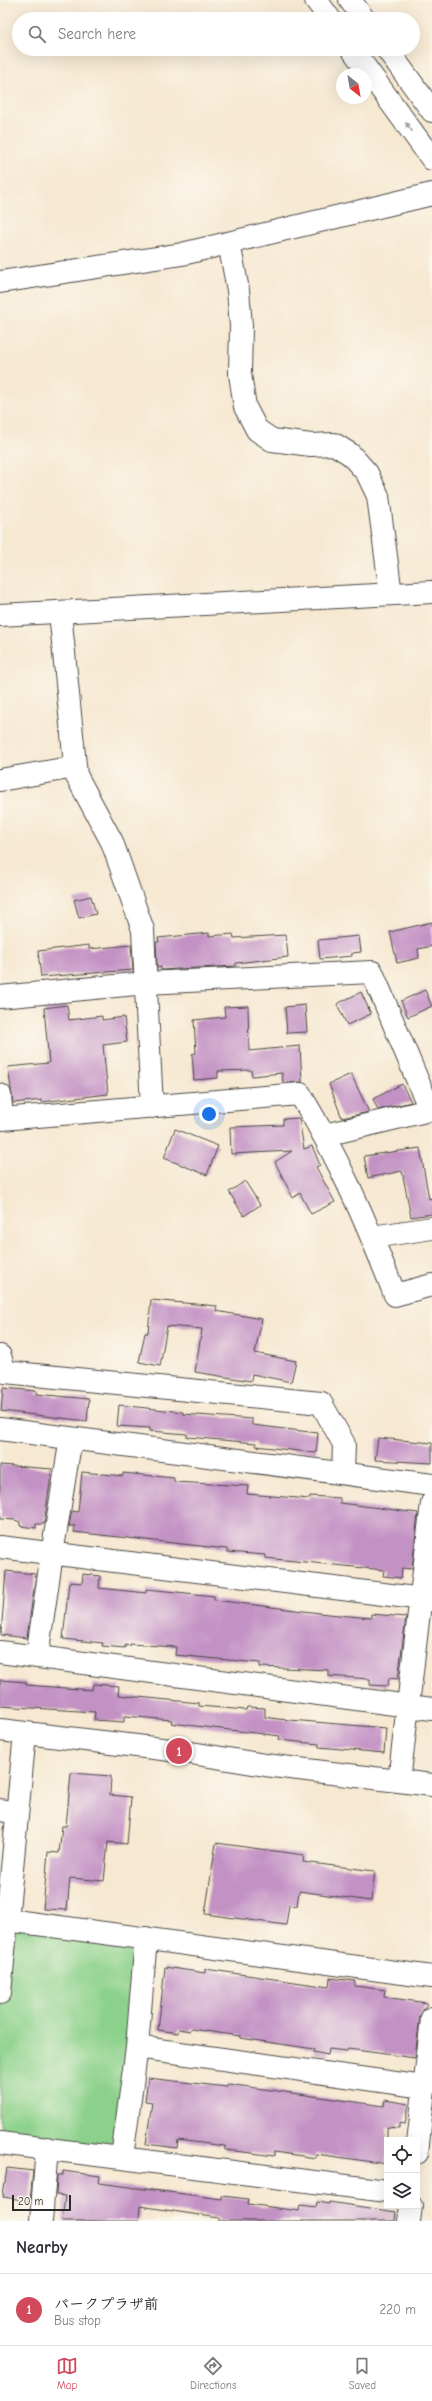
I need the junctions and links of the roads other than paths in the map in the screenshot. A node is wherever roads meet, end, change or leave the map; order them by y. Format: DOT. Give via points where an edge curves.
graph roads {
  1 [pos="316,0"];
  2 [pos="350,0"];
  3 [pos="325,12"];
  4 [pos="359,12"];
  5 [pos="357,56"];
  6 [pos="392,56"];
  7 [pos="432,111"];
  8 [pos="432,158"];
  9 [pos="432,194"];
  10 [pos="229,243"];
  11 [pos="0,282"];
  12 [pos="432,592"];
  13 [pos="391,594"];
  14 [pos="60,612"];
  15 [pos="0,615"];
  16 [pos="75,767"];
  17 [pos="0,780"];
  18 [pos="146,984"];
  19 [pos="0,997"];
  20 [pos="0,1095"];
  21 [pos="152,1107"];
  22 [pos="431,1110"];
  23 [pos="325,1134"];
  24 [pos="432,1228"];
  25 [pos="372,1237"];
  26 [pos="432,1285"];
  27 [pos="0,1356"];
  28 [pos="0,1429"];
  29 [pos="72,1438"];
  30 [pos="342,1473"];
  31 [pos="432,1485"];
  32 [pos="432,1503"];
  33 [pos="0,1547"];
  34 [pos="52,1554"];
  35 [pos="426,1600"];
  36 [pos="0,1652"];
  37 [pos="37,1656"];
  38 [pos="407,1706"];
  39 [pos="432,1709"];
  40 [pos="0,1730"];
  41 [pos="25,1733"];
  42 [pos="399,1781"];
  43 [pos="432,1785"];
  44 [pos="9,1812"];
  45 [pos="4,1919"];
  46 [pos="146,1938"];
  47 [pos="432,1977"];
  48 [pos="0,1993"];
  49 [pos="432,2018"];
  50 [pos="138,2047"];
  51 [pos="424,2087"];
  52 [pos="419,2137"];
  53 [pos="0,2143"];
  54 [pos="47,2148"];
  55 [pos="122,2157"];
  56 [pos="384,2191"];
  57 [pos="411,2209"];
  58 [pos="41,2221"];
  59 [pos="410,2221"];
  1 -- 3 [label="street"];
  2 -- 4 [label="street"];
  8 -- 5 [label="street, one-way"];
  6 -- 7 [label="street"];
  9 -- 10 [label="street"];
  10 -- 11 [label="street" via="182,254"];
  10 -- 13 [label="street" via="238,290 241,326 240,374 245,407 256,430 272,440 334,444 350,454 367,473 378,496"];
  12 -- 13 [label="street"];
  13 -- 14 [label="street"];
  14 -- 15 [label="street"];
  14 -- 16 [label="street"];
  16 -- 17 [label="street"];
  16 -- 18 [label="street" via="76,775 112,842 143,930"];
  18 -- 19 [label="street"];
  18 -- 21 [label="street"];
  18 -- 22 [label="street" via="372,972"];
  20 -- 21 [label="street" via="2,1119"];
  21 -- 23 [label="street" via="300,1094"];
  22 -- 23 [label="street"];
  23 -- 25 [label="street"];
  24 -- 25 [label="street"];
  25 -- 26 [label="street" via="395,1295"];
  27 -- 30 [label="street" via="5,1372 320,1403 344,1444"];
  28 -- 29 [label="street"];
  29 -- 30 [label="street"];
  29 -- 34 [label="street"];
  30 -- 31 [label="street"];
  32 -- 35 [label="street"];
  33 -- 34 [label="street"];
  34 -- 35 [label="street"];
  34 -- 37 [label="street"];
  35 -- 38 [label="street"];
  36 -- 37 [label="street"];
  37 -- 38 [label="street"];
  38 -- 39 [label="street"];
  38 -- 42 [label="street"];
  40 -- 41 [label="street"];
  41 -- 42 [label="street"];
  41 -- 44 [label="street"];
  42 -- 43 [label="street"];
  44 -- 45 [label="street"];
  45 -- 46 [label="street"];
  45 -- 48 [label="street"];
  46 -- 47 [label="street"];
  46 -- 50 [label="street"];
  49 -- 51 [label="street"];
  50 -- 51 [label="street"];
  50 -- 55 [label="street"];
  51 -- 52 [label="street"];
  53 -- 54 [label="street"];
  54 -- 55 [label="street"];
  54 -- 58 [label="street"];
  55 -- 56 [label="street"];
  57 -- 59 [label="street"];
}
